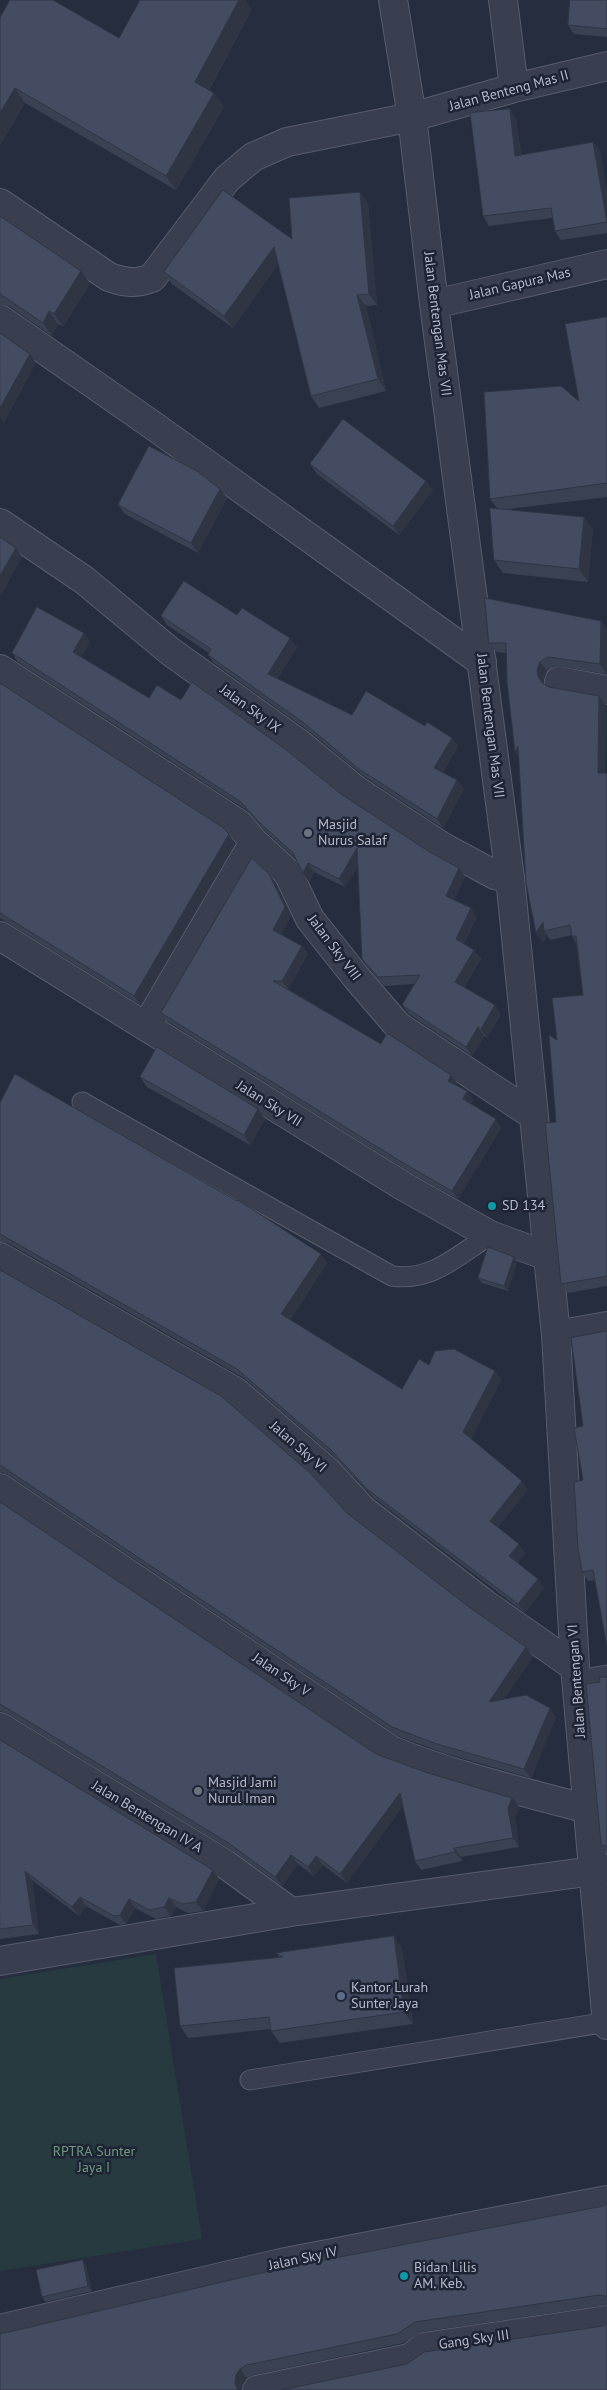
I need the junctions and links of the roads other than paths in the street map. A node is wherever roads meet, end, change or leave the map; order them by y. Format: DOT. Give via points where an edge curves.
graph roads {
  1 [pos="393,0"];
  2 [pos="503,0"];
  3 [pos="607,66"];
  4 [pos="514,88"];
  5 [pos="412,117"];
  6 [pos="0,203"];
  7 [pos="607,264"];
  8 [pos="434,304"];
  9 [pos="0,319"];
  10 [pos="0,523"];
  11 [pos="430,639"];
  12 [pos="0,669"];
  13 [pos="483,670"];
  14 [pos="559,682"];
  15 [pos="607,690"];
  16 [pos="254,842"];
  17 [pos="510,878"];
  18 [pos="0,936"];
  19 [pos="146,1025"];
  20 [pos="82,1102"];
  21 [pos="533,1115"];
  22 [pos="490,1235"];
  23 [pos="547,1256"];
  24 [pos="0,1257"];
  25 [pos="607,1326"];
  26 [pos="556,1335"];
  27 [pos="0,1488"];
  28 [pos="576,1673"];
  29 [pos="607,1675"];
  30 [pos="0,1727"];
  31 [pos="587,1809"];
  32 [pos="601,1871"];
  33 [pos="291,1912"];
  34 [pos="0,1961"];
  35 [pos="607,2023"];
  36 [pos="250,2080"];
  37 [pos="607,2200"];
  38 [pos="607,2320"];
  39 [pos="0,2329"];
  40 [pos="257,2390"];
  1 -- 5 [label="street, Jalan Bentengan Mas VII"];
  2 -- 4 [label="street"];
  3 -- 4 [label="street, Jalan Benteng Mas II"];
  4 -- 5 [label="street, Jalan Benteng Mas II"];
  5 -- 6 [label="street" via="287,142 253,157 227,179 152,278 138,283 109,277"];
  5 -- 8 [label="street, Jalan Bentengan Mas VII"];
  7 -- 8 [label="street, Jalan Gapura Mas"];
  8 -- 13 [label="street, Jalan Bentengan Mas VII"];
  9 -- 13 [label="street" via="151,424"];
  10 -- 17 [label="street, Jalan Sky IX" via="84,580 171,652 301,745 356,790 443,847 495,875"];
  11 -- 13 [label="lane"];
  12 -- 16 [label="street, Jalan Sky VIII" via="240,824"];
  13 -- 17 [label="street, Jalan Bentengan Mas VII"];
  14 -- 15 [label="street"];
  16 -- 19 [label="street"];
  16 -- 21 [label="street, Jalan Sky VIII" via="288,873 310,919 398,1026"];
  17 -- 21 [label="street, Jalan Bentengan Mas VII"];
  18 -- 19 [label="street, Jalan Sky VII"];
  19 -- 22 [label="street, Jalan Sky VII" via="403,1186"];
  20 -- 22 [label="lane" via="392,1276 409,1278 428,1274"];
  21 -- 23 [label="street, Jalan Bentengan Mas VII"];
  22 -- 23 [label="street, Jalan Sky VII"];
  23 -- 26 [label="street, Jalan Bentengan Mas VII"];
  24 -- 28 [label="street, Jalan Sky VI" via="236,1392 327,1471 363,1510"];
  25 -- 26 [label="street"];
  26 -- 28 [label="street, Jalan Bentengan VI"];
  27 -- 31 [label="street, Jalan Sky V" via="391,1750 464,1776"];
  28 -- 29 [label="lane"];
  28 -- 31 [label="street, Jalan Bentengan VI"];
  30 -- 33 [label="street, Jalan Bentengan IV A" via="226,1864"];
  31 -- 32 [label="street, Jalan Bentengan VI"];
  32 -- 33 [label="street"];
  32 -- 35 [label="street, Jalan Bentengan VI"];
  33 -- 34 [label="street"];
  35 -- 36 [label="lane"];
  37 -- 39 [label="street, Jalan Sky IV" via="281,2263"];
  38 -- 40 [label="street, Gang Sky III" via="424,2347 410,2358"];
}
